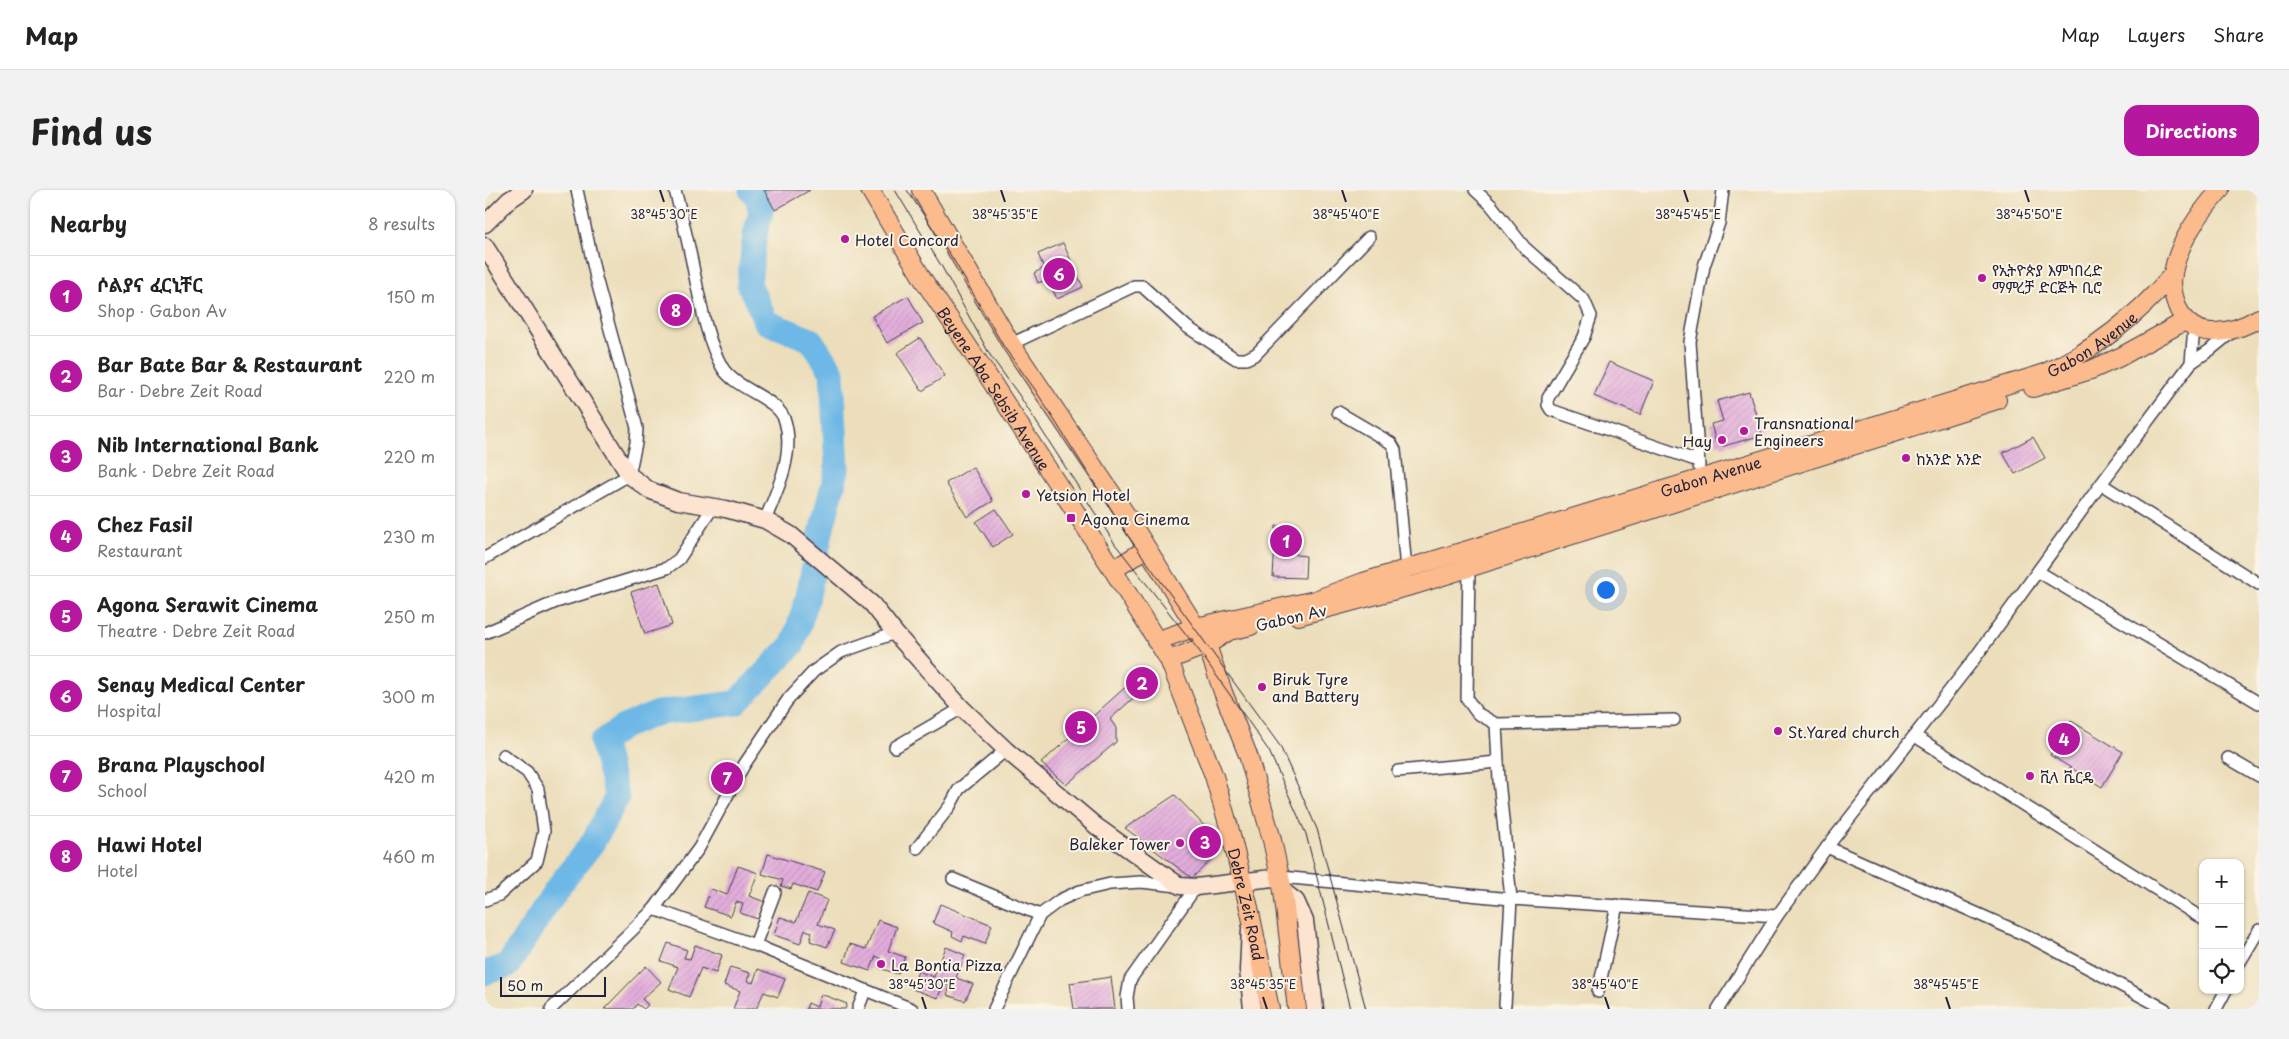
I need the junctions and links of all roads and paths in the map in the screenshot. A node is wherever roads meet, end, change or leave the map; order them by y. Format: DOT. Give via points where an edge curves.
graph roads {
  1 [pos="524,190"];
  2 [pos="577,190"];
  3 [pos="675,190"];
  4 [pos="869,190"];
  5 [pos="921,190"];
  6 [pos="1475,190"];
  7 [pos="1723,190"];
  8 [pos="2220,190"];
  9 [pos="485,224"];
  10 [pos="1369,237"];
  11 [pos="485,246"];
  12 [pos="2173,274"];
  13 [pos="2189,324"];
  14 [pos="2249,326"];
  15 [pos="1011,344"];
  16 [pos="2191,363"];
  17 [pos="1338,412"];
  18 [pos="629,475"];
  19 [pos="1702,477"];
  20 [pos="2101,484"];
  21 [pos="713,507"];
  22 [pos="765,520"];
  23 [pos="1147,549"];
  24 [pos="485,558"];
  25 [pos="1469,568"];
  26 [pos="1406,569"];
  27 [pos="1113,570"];
  28 [pos="2039,572"];
  29 [pos="1363,582"];
  30 [pos="1418,584"];
  31 [pos="2259,584"];
  32 [pos="1196,627"];
  33 [pos="485,633"];
  34 [pos="895,633"];
  35 [pos="1156,642"];
  36 [pos="1207,645"];
  37 [pos="1169,660"];
  38 [pos="2259,703"];
  39 [pos="962,708"];
  40 [pos="1674,720"];
  41 [pos="1496,724"];
  42 [pos="1915,736"];
  43 [pos="895,747"];
  44 [pos="1006,750"];
  45 [pos="503,755"];
  46 [pos="2228,758"];
  47 [pos="1498,762"];
  48 [pos="1398,771"];
  49 [pos="2259,776"];
  50 [pos="1827,847"];
  51 [pos="917,848"];
  52 [pos="953,879"];
  53 [pos="1243,882"];
  54 [pos="1282,884"];
  55 [pos="1188,887"];
  56 [pos="775,892"];
  57 [pos="1511,898"];
  58 [pos="485,900"];
  59 [pos="1617,906"];
  60 [pos="654,909"];
  61 [pos="1250,912"];
  62 [pos="1040,915"];
  63 [pos="1777,916"];
  64 [pos="2199,916"];
  65 [pos="2259,930"];
  66 [pos="755,945"];
  67 [pos="2244,945"];
  68 [pos="865,991"];
  69 [pos="1598,992"];
  70 [pos="2225,994"];
  71 [pos="1505,1006"];
  72 [pos="2221,1007"];
  73 [pos="551,1009"];
  74 [pos="858,1009"];
  75 [pos="911,1009"];
  76 [pos="994,1009"];
  77 [pos="1128,1009"];
  78 [pos="1252,1009"];
  79 [pos="1270,1009"];
  80 [pos="1297,1009"];
  81 [pos="1315,1009"];
  82 [pos="1718,1009"];
  83 [pos="2165,1009"];
  1 -- 9 [label="street"];
  2 -- 18 [label="street" via="596,278 637,428 637,443"];
  3 -- 22 [label="street" via="707,330 723,369 743,387 774,406 785,419 785,466"];
  4 -- 27 [label="main road, Beyene Aba Sebsib Avenue" via="924,281"];
  5 -- 15 [label="main road"];
  6 -- 19 [label="street" via="1525,248 1584,300 1591,316 1584,337 1548,398 1551,410"];
  7 -- 19 [label="street" via="1719,223 1704,266 1690,342"];
  8 -- 12 [label="main road" via="2188,232"];
  10 -- 15 [label="street" via="1256,354 1246,359 1236,359 1187,327 1142,286 1134,286"];
  11 -- 18 [label="street"];
  12 -- 13 [label="main road" via="2174,296"];
  12 -- 19 [label="main road, Gabon Avenue" via="2155,294 2100,341 2063,365"];
  13 -- 14 [label="main road" via="2211,332"];
  13 -- 16 [label="street"];
  13 -- 19 [label="main road, Gabon Avenue" via="2091,370"];
  14 -- 16 [label="street"];
  15 -- 23 [label="main road"];
  16 -- 20 [label="street"];
  17 -- 26 [label="street" via="1391,443 1395,450"];
  18 -- 21 [label="street" via="649,490 677,501"];
  18 -- 24 [label="street"];
  19 -- 25 [label="main road, Gabon Avenue"];
  19 -- 26 [label="main road, Gabon Avenue"];
  20 -- 28 [label="street"];
  20 -- 31 [label="street"];
  21 -- 22 [label="street"];
  21 -- 33 [label="street" via="679,559 667,568 556,602"];
  22 -- 34 [label="street" via="791,535 833,570 872,604"];
  23 -- 27 [label="main road"];
  23 -- 32 [label="main road"];
  25 -- 30 [label="main road, Gabon Avenue"];
  25 -- 41 [label="street" via="1467,699 1477,713"];
  26 -- 29 [label="main road, Gabon Avenue"];
  27 -- 35 [label="main road, Beyene Aba Sebsib Avenue"];
  28 -- 38 [label="street"];
  28 -- 42 [label="street"];
  29 -- 32 [label="main road, Gabon Av" via="1315,600"];
  30 -- 36 [label="main road, Gabon Av" via="1229,631"];
  32 -- 35 [label="main road, Gabon Av"];
  32 -- 36 [label="main road"];
  34 -- 39 [label="street"];
  34 -- 60 [label="street" via="841,652 814,671 789,698 744,764 699,848"];
  35 -- 37 [label="main road, Beyene Aba Sebsib Avenue"];
  36 -- 37 [label="main road, Gabon Av"];
  36 -- 54 [label="main road" via="1248,755"];
  37 -- 53 [label="main road, Debre Zeit Road" via="1214,776"];
  39 -- 43 [label="street"];
  39 -- 44 [label="street"];
  40 -- 41 [label="street"];
  41 -- 47 [label="street"];
  42 -- 50 [label="street"];
  42 -- 64 [label="street"];
  44 -- 51 [label="street" via="959,789 950,806"];
  44 -- 55 [label="street" via="1096,826"];
  45 -- 58 [label="street" via="527,772 538,789 544,831 537,861 499,896"];
  46 -- 49 [label="street"];
  47 -- 48 [label="street"];
  47 -- 57 [label="street"];
  50 -- 63 [label="street"];
  50 -- 83 [label="street" via="2030,937"];
  52 -- 62 [label="street"];
  53 -- 54 [label="street"];
  53 -- 55 [label="street"];
  53 -- 61 [label="main road, Debre Zeit Road"];
  54 -- 57 [label="street"];
  54 -- 80 [label="main road"];
  54 -- 81 [label="street" via="1296,901 1305,921"];
  55 -- 62 [label="street" via="1141,882 1110,884 1080,891 1060,900"];
  55 -- 77 [label="street" via="1131,980"];
  56 -- 66 [label="street"];
  57 -- 59 [label="street"];
  57 -- 71 [label="street"];
  59 -- 63 [label="street"];
  59 -- 69 [label="street"];
  60 -- 66 [label="street"];
  60 -- 73 [label="street"];
  61 -- 78 [label="street" via="1248,970"];
  61 -- 79 [label="main road, Debre Zeit Road"];
  62 -- 76 [label="street"];
  63 -- 82 [label="street"];
  65 -- 67 [label="street"];
  66 -- 68 [label="street"];
  68 -- 74 [label="street"];
  68 -- 75 [label="street"];
  70 -- 72 [label="street"];
}
